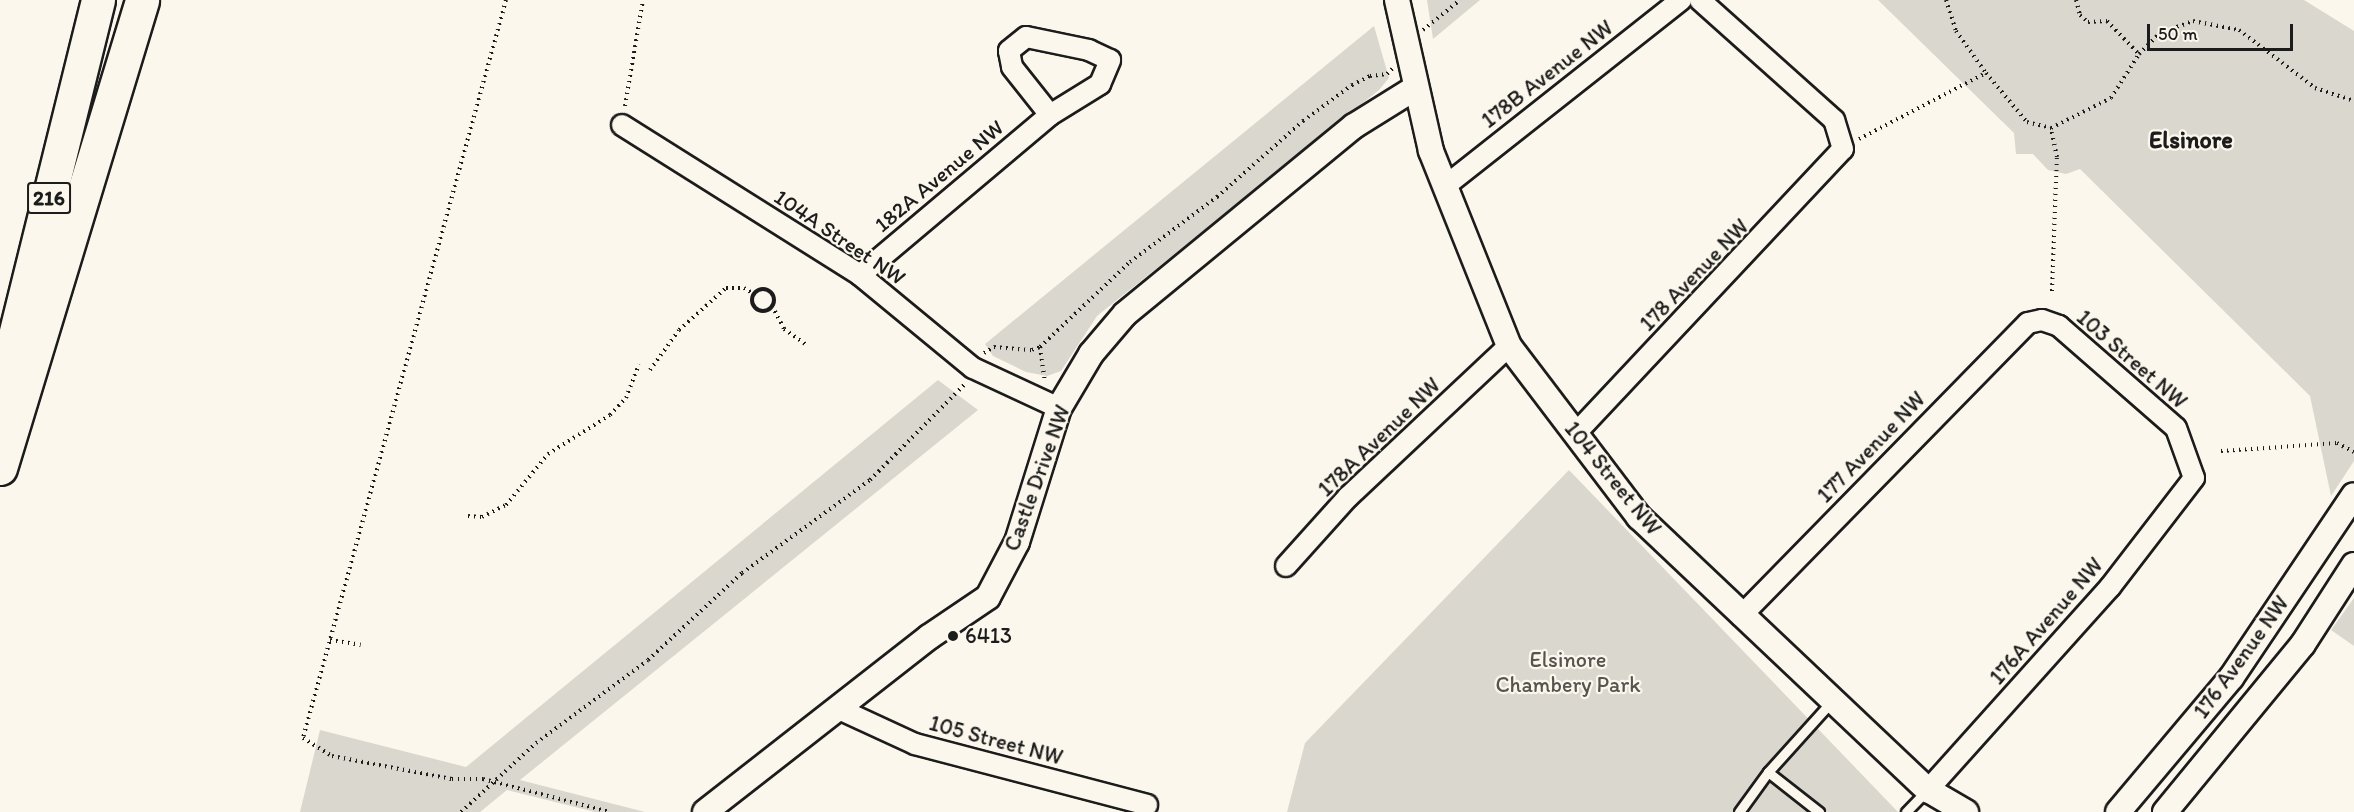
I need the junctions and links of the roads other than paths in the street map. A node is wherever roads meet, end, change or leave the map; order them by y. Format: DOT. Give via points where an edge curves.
graph roads {
  1 [pos="98,0"];
  2 [pos="142,0"];
  3 [pos="1396,0"];
  4 [pos="1681,0"];
  5 [pos="1700,0"];
  6 [pos="1415,88"];
  7 [pos="1050,114"];
  8 [pos="622,125"];
  9 [pos="1444,187"];
  10 [pos="860,275"];
  11 [pos="2042,320"];
  12 [pos="1509,346"];
  13 [pos="0,396"];
  14 [pos="1059,408"];
  15 [pos="1577,432"];
  16 [pos="0,468"];
  17 [pos="2194,478"];
  18 [pos="2354,495"];
  19 [pos="2354,565"];
  20 [pos="1286,566"];
  21 [pos="1740,616"];
  22 [pos="1832,701"];
  23 [pos="837,708"];
  24 [pos="1768,772"];
  25 [pos="1928,790"];
  26 [pos="1147,805"];
  27 [pos="705,812"];
  28 [pos="1739,812"];
  29 [pos="1820,812"];
  30 [pos="1906,812"];
  31 [pos="1937,812"];
  32 [pos="1966,812"];
  33 [pos="2118,812"];
  34 [pos="2165,812"];
  1 -- 13 [label="highway, 216"];
  2 -- 16 [label="highway"];
  3 -- 6 [label="street, 104 Street NW"];
  4 -- 9 [label="street, 178B Avenue NW"];
  5 -- 15 [label="street, 178 Avenue NW" via="1834,120 1843,149"];
  6 -- 9 [label="street, 104 Street NW"];
  6 -- 14 [label="street, Castle Drive NW" via="1354,126 1125,314 1091,354"];
  7 -- 7 [label="street, 182A Avenue NW" via="1100,84 1110,60 1089,50 1026,37 1009,51 1011,67"];
  7 -- 10 [label="street, 182A Avenue NW"];
  8 -- 10 [label="street, 104A Street NW"];
  9 -- 12 [label="street, 104 Street NW"];
  10 -- 14 [label="street, 104A Street NW" via="973,368"];
  11 -- 17 [label="street, 103 Street NW" via="2068,333 2176,428"];
  11 -- 21 [label="street, 177 Avenue NW" via="2019,329"];
  12 -- 15 [label="street, 104 Street NW"];
  12 -- 20 [label="street, 178A Avenue NW" via="1348,497"];
  14 -- 23 [label="street, Castle Drive NW" via="1017,542 988,597"];
  15 -- 21 [label="street, 104 Street NW" via="1639,517"];
  17 -- 25 [label="street, 176A Avenue NW" via="2110,587"];
  18 -- 33 [label="street, 176 Avenue NW" via="2231,678"];
  19 -- 34 [label="street, 176 Avenue NW" via="2303,644"];
  21 -- 22 [label="street, 104 Street NW"];
  22 -- 24 [label="lane"];
  22 -- 25 [label="street, 104 Street NW"];
  23 -- 26 [label="street, 105 Street NW" via="915,744"];
  23 -- 27 [label="street, Castle Drive NW"];
  24 -- 28 [label="lane"];
  24 -- 29 [label="lane"];
  25 -- 30 [label="lane"];
  25 -- 31 [label="street, 104 Street NW"];
  25 -- 32 [label="street, 104 Street NW"];
}
